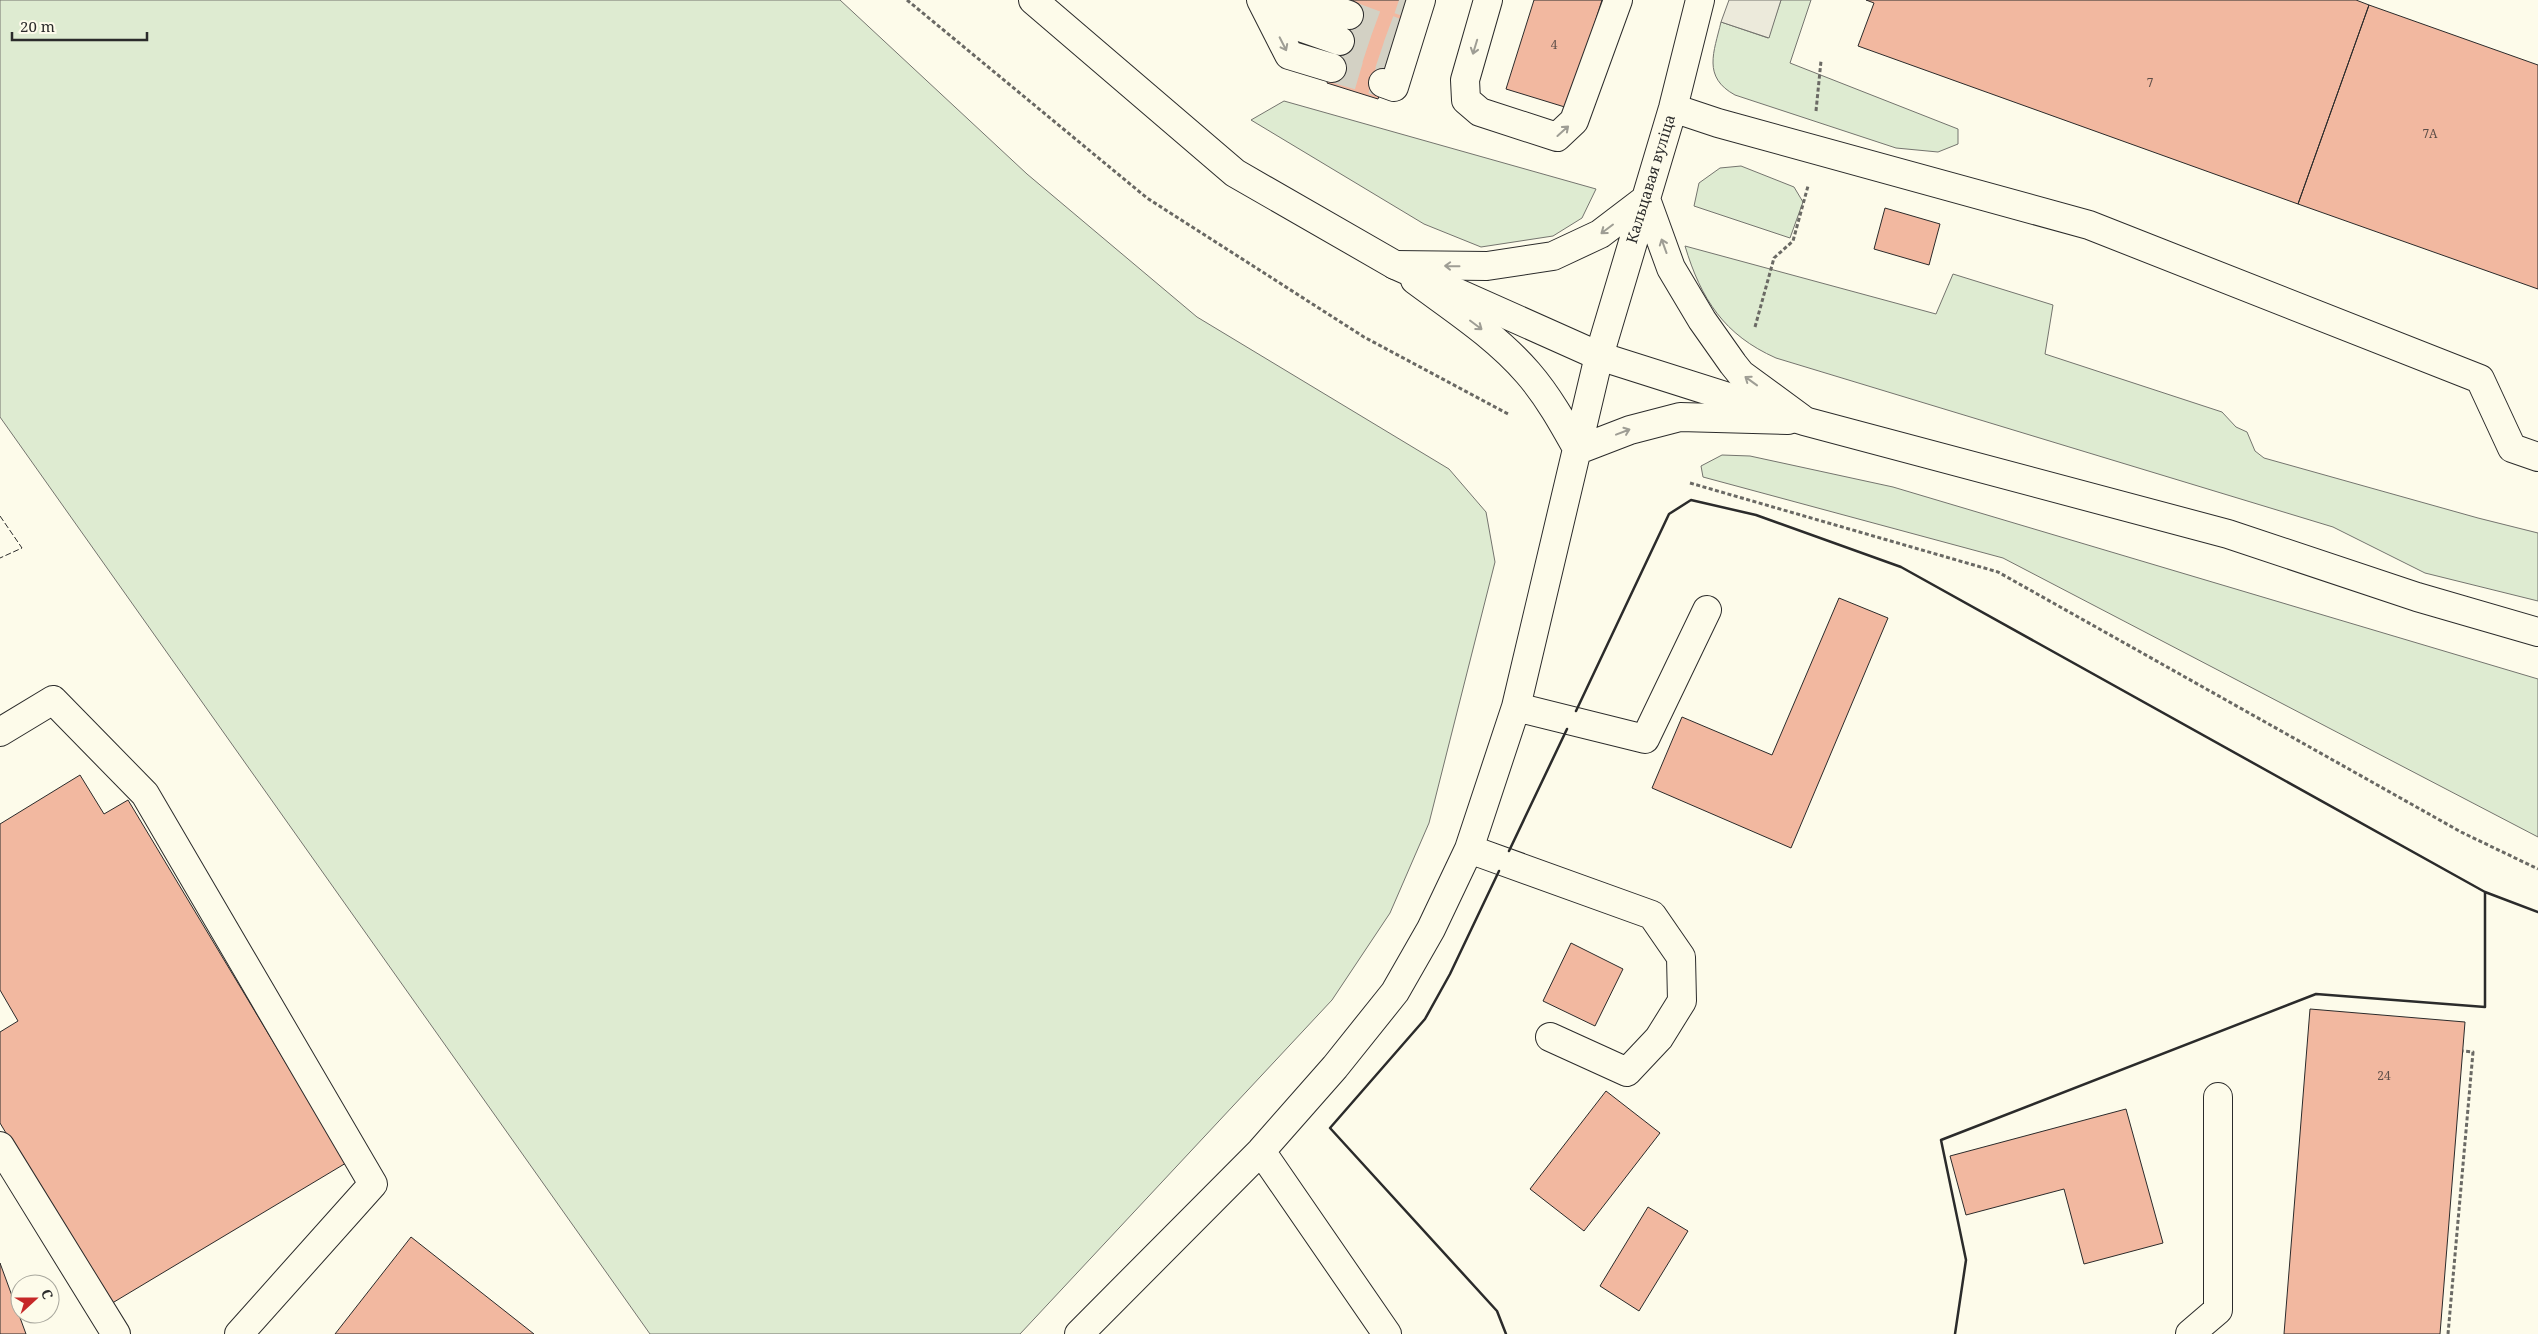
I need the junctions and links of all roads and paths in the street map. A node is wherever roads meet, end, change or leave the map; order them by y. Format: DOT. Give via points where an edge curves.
graph roads {
  1 [pos="907,0"];
  2 [pos="1033,0"];
  3 [pos="1261,0"];
  4 [pos="1278,0"];
  5 [pos="1304,0"];
  6 [pos="1488,0"];
  7 [pos="1618,0"];
  8 [pos="1700,0"];
  9 [pos="1416,3"];
  10 [pos="1349,15"];
  11 [pos="1340,41"];
  12 [pos="1397,55"];
  13 [pos="1821,60"];
  14 [pos="1332,68"];
  15 [pos="1673,108"];
  16 [pos="1813,149"];
  17 [pos="1646,199"];
  18 [pos="1395,264"];
  19 [pos="1753,333"];
  20 [pos="1599,356"];
  21 [pos="1518,419"];
  22 [pos="1804,421"];
  23 [pos="1578,450"];
  24 [pos="2538,457"];
  25 [pos="1690,483"];
  26 [pos="1707,610"];
  27 [pos="2538,632"];
  28 [pos="1516,707"];
  29 [pos="0,732"];
  30 [pos="1469,848"];
  31 [pos="2538,869"];
  32 [pos="1550,1037"];
  33 [pos="2463,1051"];
  34 [pos="2218,1098"];
  35 [pos="0,1146"];
  36 [pos="1261,1151"];
  37 [pos="116,1334"];
  38 [pos="239,1334"];
  39 [pos="1079,1334"];
  40 [pos="1387,1334"];
  41 [pos="2190,1334"];
  42 [pos="2448,1334"];
  1 -- 21 [label="path" via="1147,198 1364,336"];
  2 -- 18 [label="main road" via="1235,173"];
  3 -- 14 [label="main road, one-way" via="1289,55"];
  4 -- 11 [label="main road" via="1300,28"];
  5 -- 10 [label="main road"];
  6 -- 7 [label="main road, one-way" via="1465,80 1466,100 1480,112 1557,137 1574,121"];
  8 -- 15 [label="main road, Кальцавая вуліца"];
  9 -- 12 [label="main road"];
  13 -- 16 [label="path"];
  15 -- 16 [label="main road"];
  15 -- 17 [label="main road, Кальцавая вуліца"];
  16 -- 19 [label="path" via="1810,178 1793,242 1774,258"];
  16 -- 24 [label="main road" via="2089,225 2480,379 2512,448"];
  17 -- 18 [label="main road, one-way" via="1600,234 1554,256 1487,266"];
  17 -- 20 [label="main road, Кальцавая вуліца"];
  22 -- 17 [label="main road, one-way" via="1732,364 1671,268"];
  18 -- 20 [label="main road"];
  18 -- 23 [label="main road, one-way" via="1490,336 1528,372 1558,412"];
  20 -- 22 [label="main road"];
  20 -- 23 [label="main road, Кальцавая вуліца"];
  23 -- 22 [label="main road, one-way" via="1630,430 1680,417"];
  22 -- 27 [label="main road" via="2228,534 2417,597"];
  23 -- 28 [label="main road, Кальцавая вуліца"];
  25 -- 31 [label="path" via="1998,572 2461,832"];
  26 -- 28 [label="main road" via="1645,739"];
  28 -- 30 [label="main road, Кальцавая вуліца"];
  29 -- 38 [label="main road" via="53,700 145,794 373,1184"];
  30 -- 32 [label="main road" via="1652,914 1681,957 1682,1001 1658,1038 1627,1072"];
  30 -- 36 [label="main road, Кальцавая вуліца" via="1431,929 1395,992"];
  33 -- 42 [label="path" via="2473,1052"];
  34 -- 41 [label="main road" via="2218,1310"];
  35 -- 37 [label="main road"];
  36 -- 39 [label="main road, Кальцавая вуліца"];
  36 -- 40 [label="main road"];
}
